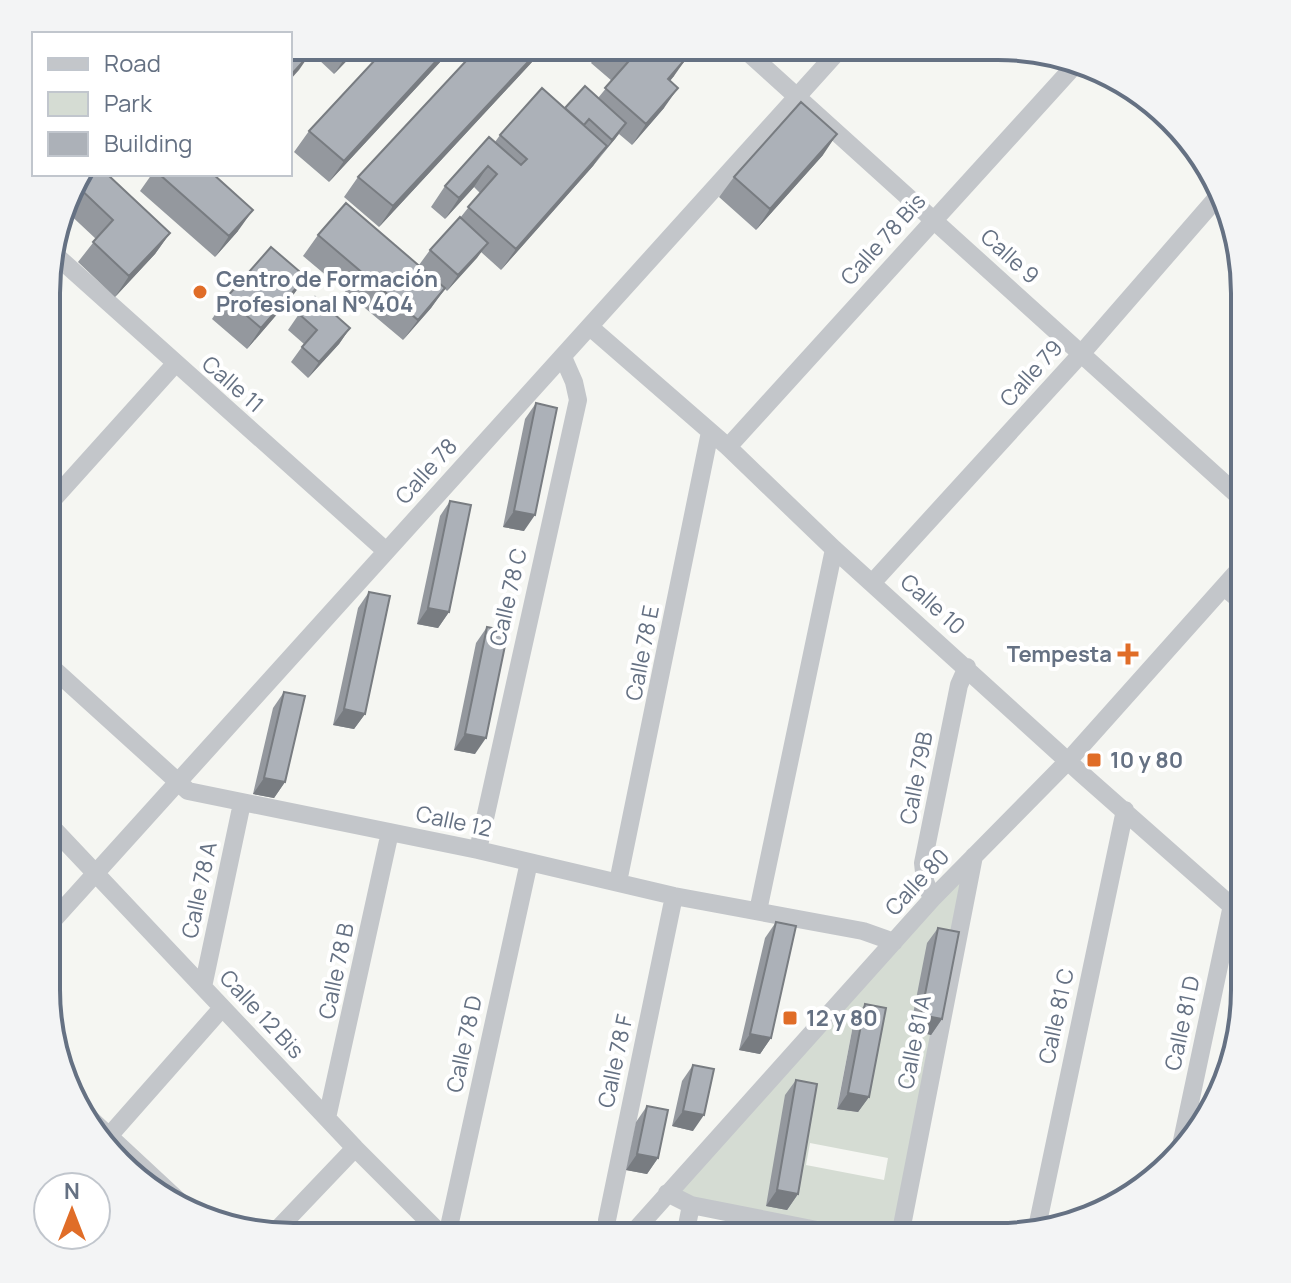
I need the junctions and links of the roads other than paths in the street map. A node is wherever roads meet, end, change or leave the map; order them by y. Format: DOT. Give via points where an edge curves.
graph roads {
  1 [pos="756,60"];
  2 [pos="830,60"];
  3 [pos="1070,71"];
  4 [pos="797,97"];
  5 [pos="1212,203"];
  6 [pos="933,219"];
  7 [pos="62,261"];
  8 [pos="590,327"];
  9 [pos="1081,354"];
  10 [pos="563,357"];
  11 [pos="175,364"];
  12 [pos="710,432"];
  13 [pos="728,447"];
  14 [pos="1231,489"];
  15 [pos="60,492"];
  16 [pos="834,549"];
  17 [pos="386,551"];
  18 [pos="1231,579"];
  19 [pos="873,582"];
  20 [pos="1224,587"];
  21 [pos="1231,593"];
  22 [pos="967,667"];
  23 [pos="60,675"];
  24 [pos="1068,761"];
  25 [pos="179,784"];
  26 [pos="242,803"];
  27 [pos="1125,810"];
  28 [pos="390,832"];
  29 [pos="60,836"];
  30 [pos="478,850"];
  31 [pos="974,856"];
  32 [pos="529,862"];
  33 [pos="96,874"];
  34 [pos="618,882"];
  35 [pos="674,896"];
  36 [pos="932,899"];
  37 [pos="1231,905"];
  38 [pos="758,911"];
  39 [pos="60,913"];
  40 [pos="1231,940"];
  41 [pos="894,942"];
  42 [pos="203,987"];
  43 [pos="222,1008"];
  44 [pos="327,1118"];
  45 [pos="1185,1129"];
  46 [pos="111,1135"];
  47 [pos="355,1148"];
  48 [pos="667,1193"];
  49 [pos="691,1205"];
  50 [pos="1039,1220"];
  51 [pos="283,1223"];
  52 [pos="432,1223"];
  53 [pos="448,1223"];
  54 [pos="607,1223"];
  55 [pos="641,1223"];
  56 [pos="688,1223"];
  57 [pos="772,1223"];
  58 [pos="903,1223"];
  1 -- 4 [label="street, Calle 9"];
  2 -- 4 [label="street, Calle 78"];
  3 -- 6 [label="street, Calle 78 Bis"];
  4 -- 6 [label="street, Calle 9"];
  4 -- 8 [label="street, Calle 78"];
  5 -- 9 [label="street, Calle 79"];
  6 -- 9 [label="street, Calle 9"];
  6 -- 13 [label="street, Calle 78 Bis"];
  7 -- 11 [label="street, Calle 11"];
  8 -- 10 [label="street, Calle 78"];
  8 -- 12 [label="street, Calle 10"];
  9 -- 14 [label="street, Calle 9"];
  9 -- 19 [label="street, Calle 79"];
  10 -- 17 [label="street, Calle 78"];
  10 -- 30 [label="street, Calle 78 C" via="578,400"];
  11 -- 15 [label="street"];
  11 -- 17 [label="street, Calle 11"];
  12 -- 13 [label="street, Calle 10"];
  12 -- 34 [label="street, Calle 78 E"];
  13 -- 16 [label="street, Calle 10"];
  16 -- 19 [label="street, Calle 10"];
  16 -- 38 [label="street"];
  17 -- 25 [label="street, Calle 78"];
  18 -- 20 [label="street, Calle 80"];
  19 -- 22 [label="street, Calle 10"];
  20 -- 21 [label="street"];
  20 -- 24 [label="street, Calle 80"];
  22 -- 24 [label="street, Calle 10"];
  22 -- 36 [label="street, Calle 79B" via="923,863"];
  23 -- 25 [label="street, Calle 12"];
  24 -- 27 [label="street, Calle 10"];
  24 -- 31 [label="street, Calle 80"];
  25 -- 26 [label="street, Calle 12" via="188,791"];
  25 -- 33 [label="street, Calle 78"];
  26 -- 28 [label="street, Calle 12"];
  26 -- 42 [label="street, Calle 78 A"];
  27 -- 37 [label="street, Calle 10"];
  27 -- 50 [label="street, Calle 81 C"];
  28 -- 30 [label="street, Calle 12"];
  28 -- 44 [label="street, Calle 78 B"];
  29 -- 33 [label="street, Calle 12 Bis"];
  30 -- 32 [label="street, Calle 12"];
  31 -- 36 [label="street, Calle 80"];
  31 -- 58 [label="street, Calle 81 A"];
  32 -- 34 [label="street, Calle 12"];
  32 -- 53 [label="street, Calle 78 D"];
  33 -- 39 [label="street, Calle 78"];
  33 -- 42 [label="street, Calle 12 Bis"];
  34 -- 35 [label="street, Calle 12"];
  35 -- 38 [label="street, Calle 12"];
  35 -- 54 [label="street, Calle 78 F"];
  36 -- 41 [label="street, Calle 80"];
  38 -- 41 [label="street, Calle 12"];
  40 -- 45 [label="street, Calle 81 D"];
  41 -- 48 [label="street, Calle 80"];
  42 -- 43 [label="street, Calle 12 Bis"];
  43 -- 44 [label="street, Calle 12 Bis"];
  43 -- 46 [label="street"];
  44 -- 47 [label="street, Calle 12 Bis"];
  47 -- 51 [label="street"];
  47 -- 52 [label="street, Calle 12 Bis"];
  48 -- 49 [label="street"];
  48 -- 55 [label="street, Calle 80"];
  49 -- 56 [label="street"];
  49 -- 57 [label="street"];
}
